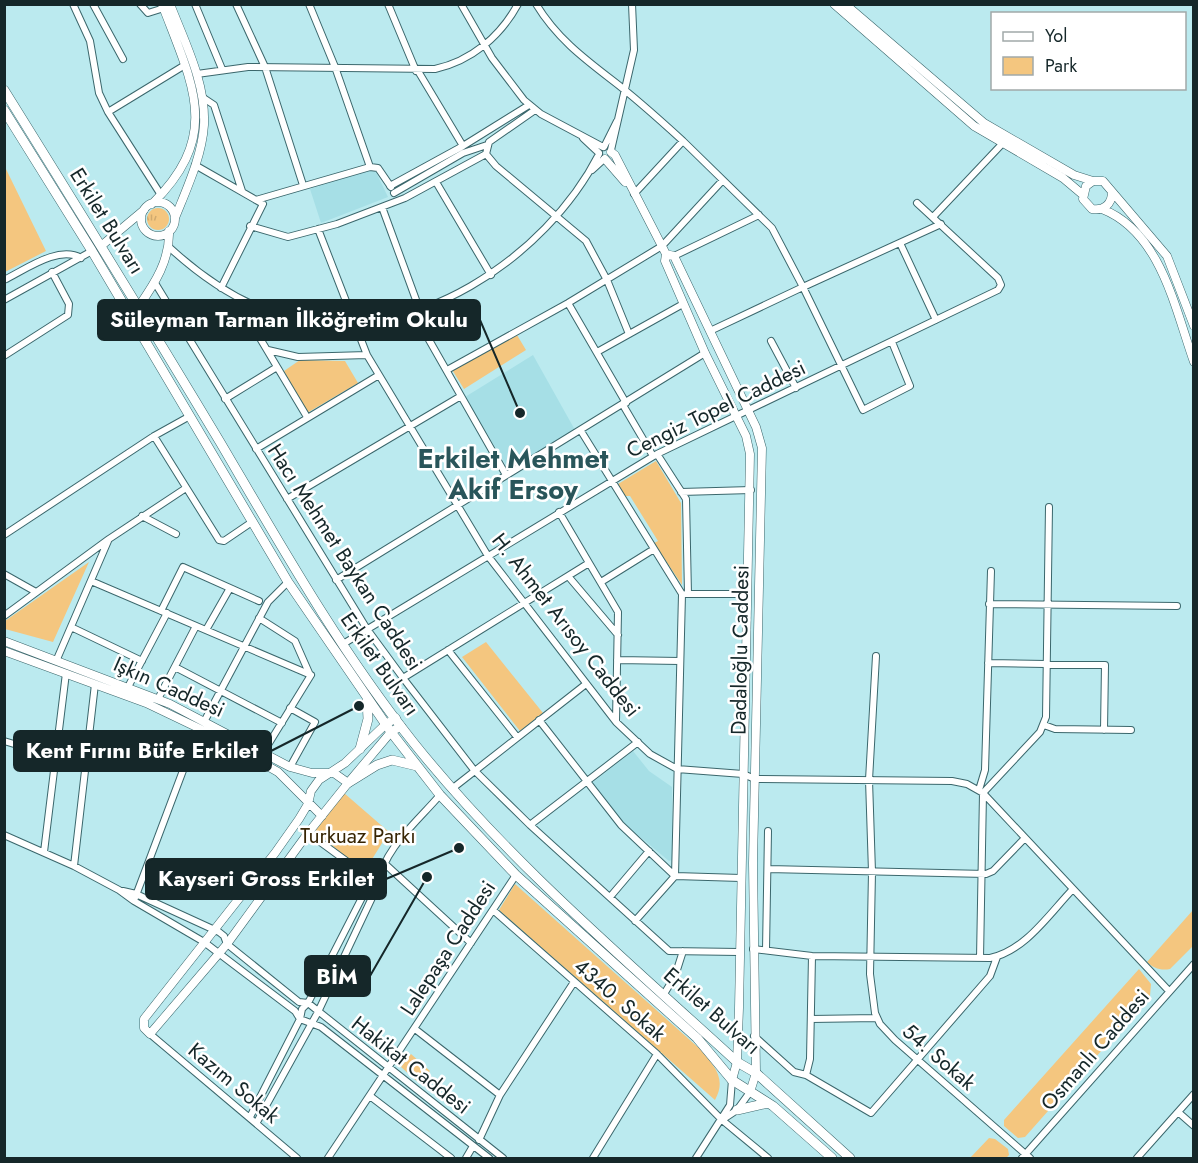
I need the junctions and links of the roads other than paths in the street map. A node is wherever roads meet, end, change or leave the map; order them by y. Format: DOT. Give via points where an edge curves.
graph roads {
  1 [pos="74,4"];
  2 [pos="93,4"];
  3 [pos="140,4"];
  4 [pos="195,4"];
  5 [pos="236,4"];
  6 [pos="309,4"];
  7 [pos="388,4"];
  8 [pos="461,4"];
  9 [pos="519,4"];
  10 [pos="536,4"];
  11 [pos="632,4"];
  12 [pos="834,4"];
  13 [pos="845,4"];
  14 [pos="166,6"];
  15 [pos="484,46"];
  16 [pos="123,59"];
  17 [pos="185,65"];
  18 [pos="265,67"];
  19 [pos="334,67"];
  20 [pos="222,69"];
  21 [pos="417,71"];
  22 [pos="197,74"];
  23 [pos="4,90"];
  24 [pos="625,91"];
  25 [pos="202,97"];
  26 [pos="532,107"];
  27 [pos="4,110"];
  28 [pos="108,112"];
  29 [pos="683,141"];
  30 [pos="1002,144"];
  31 [pos="487,145"];
  32 [pos="464,146"];
  33 [pos="605,153"];
  34 [pos="486,154"];
  35 [pos="195,165"];
  36 [pos="370,167"];
  37 [pos="722,181"];
  38 [pos="1094,181"];
  39 [pos="436,182"];
  40 [pos="303,184"];
  41 [pos="392,189"];
  42 [pos="633,191"];
  43 [pos="242,192"];
  44 [pos="1112,192"];
  45 [pos="1082,194"];
  46 [pos="161,195"];
  47 [pos="256,200"];
  48 [pos="398,201"];
  49 [pos="917,203"];
  50 [pos="148,206"];
  51 [pos="382,207"];
  52 [pos="1102,209"];
  53 [pos="759,215"];
  54 [pos="933,217"];
  55 [pos="175,218"];
  56 [pos="556,218"];
  57 [pos="941,224"];
  58 [pos="250,226"];
  59 [pos="318,229"];
  60 [pos="169,231"];
  61 [pos="900,243"];
  62 [pos="101,246"];
  63 [pos="170,248"];
  64 [pos="92,251"];
  65 [pos="667,252"];
  66 [pos="81,258"];
  67 [pos="52,272"];
  68 [pos="490,275"];
  69 [pos="4,280"];
  70 [pos="607,280"];
  71 [pos="155,283"];
  72 [pos="803,287"];
  73 [pos="221,288"];
  74 [pos="4,300"];
  75 [pos="568,303"];
  76 [pos="683,304"];
  77 [pos="139,306"];
  78 [pos="419,308"];
  79 [pos="412,310"];
  80 [pos="270,312"];
  81 [pos="129,313"];
  82 [pos="936,320"];
  83 [pos="352,324"];
  84 [pos="1194,326"];
  85 [pos="710,331"];
  86 [pos="629,334"];
  87 [pos="771,341"];
  88 [pos="892,342"];
  89 [pos="267,350"];
  90 [pos="597,352"];
  91 [pos="705,353"];
  92 [pos="367,355"];
  93 [pos="4,356"];
  94 [pos="1194,362"];
  95 [pos="278,367"];
  96 [pos="842,367"];
  97 [pos="447,370"];
  98 [pos="379,375"];
  99 [pos="796,388"];
  100 [pos="460,396"];
  101 [pos="225,399"];
  102 [pos="625,404"];
  103 [pos="748,410"];
  104 [pos="736,415"];
  105 [pos="190,416"];
  106 [pos="307,417"];
  107 [pos="410,427"];
  108 [pos="581,431"];
  109 [pos="154,436"];
  110 [pos="256,449"];
  111 [pos="655,455"];
  112 [pos="506,475"];
  113 [pos="610,481"];
  114 [pos="186,488"];
  115 [pos="751,490"];
  116 [pos="681,492"];
  117 [pos="287,499"];
  118 [pos="457,504"];
  119 [pos="1049,507"];
  120 [pos="559,512"];
  121 [pos="142,516"];
  122 [pos="252,522"];
  123 [pos="176,534"];
  124 [pos="4,535"];
  125 [pos="109,539"];
  126 [pos="654,549"];
  127 [pos="488,556"];
  128 [pos="589,563"];
  129 [pos="991,571"];
  130 [pos="4,574"];
  131 [pos="568,576"];
  132 [pos="336,580"];
  133 [pos="91,581"];
  134 [pos="288,582"];
  135 [pos="601,582"];
  136 [pos="230,588"];
  137 [pos="36,592"];
  138 [pos="685,594"];
  139 [pos="747,594"];
  140 [pos="259,601"];
  141 [pos="523,604"];
  142 [pos="989,604"];
  143 [pos="1048,605"];
  144 [pos="1177,606"];
  145 [pos="164,612"];
  146 [pos="4,616"];
  147 [pos="259,618"];
  148 [pos="196,626"];
  149 [pos="71,627"];
  150 [pos="367,629"];
  151 [pos="206,630"];
  152 [pos="618,635"];
  153 [pos="4,641"];
  154 [pos="343,644"];
  155 [pos="243,646"];
  156 [pos="448,650"];
  157 [pos="4,651"];
  158 [pos="876,656"];
  159 [pos="57,659"];
  160 [pos="617,660"];
  161 [pos="142,661"];
  162 [pos="680,662"];
  163 [pos="988,663"];
  164 [pos="1047,664"];
  165 [pos="175,667"];
  166 [pos="66,673"];
  167 [pos="311,675"];
  168 [pos="403,678"];
  169 [pos="95,684"];
  170 [pos="586,684"];
  171 [pos="128,687"];
  172 [pos="220,690"];
  173 [pos="367,698"];
  174 [pos="158,699"];
  175 [pos="291,708"];
  176 [pos="205,720"];
  177 [pos="539,720"];
  178 [pos="398,722"];
  179 [pos="616,722"];
  180 [pos="282,723"];
  181 [pos="1044,725"];
  182 [pos="199,728"];
  183 [pos="388,728"];
  184 [pos="1104,730"];
  185 [pos="1131,730"];
  186 [pos="517,738"];
  187 [pos="4,741"];
  188 [pos="638,742"];
  189 [pos="360,749"];
  190 [pos="263,753"];
  191 [pos="54,756"];
  192 [pos="290,766"];
  193 [pos="417,766"];
  194 [pos="677,769"];
  195 [pos="474,770"];
  196 [pos="330,772"];
  197 [pos="743,774"];
  198 [pos="755,779"];
  199 [pos="869,780"];
  200 [pos="586,782"];
  201 [pos="348,783"];
  202 [pos="453,788"];
  203 [pos="981,791"];
  204 [pos="440,795"];
  205 [pos="308,804"];
  206 [pos="322,816"];
  207 [pos="530,825"];
  208 [pos="768,831"];
  209 [pos="308,833"];
  210 [pos="4,835"];
  211 [pos="1025,838"];
  212 [pos="649,851"];
  213 [pos="44,852"];
  214 [pos="384,863"];
  215 [pos="74,866"];
  216 [pos="768,869"];
  217 [pos="872,872"];
  218 [pos="380,873"];
  219 [pos="981,874"];
  220 [pos="516,875"];
  221 [pos="675,876"];
  222 [pos="741,878"];
  223 [pos="372,880"];
  224 [pos="378,885"];
  225 [pos="1073,889"];
  226 [pos="119,890"];
  227 [pos="136,894"];
  228 [pos="609,897"];
  229 [pos="134,902"];
  230 [pos="493,910"];
  231 [pos="635,921"];
  232 [pos="213,930"];
  233 [pos="204,942"];
  234 [pos="471,943"];
  235 [pos="227,944"];
  236 [pos="753,949"];
  237 [pos="683,951"];
  238 [pos="766,951"];
  239 [pos="739,952"];
  240 [pos="220,953"];
  241 [pos="812,956"];
  242 [pos="870,957"];
  243 [pos="997,957"];
  244 [pos="980,958"];
  245 [pos="1194,964"];
  246 [pos="574,982"];
  247 [pos="1168,991"];
  248 [pos="664,994"];
  249 [pos="308,1003"];
  250 [pos="318,1012"];
  251 [pos="877,1018"];
  252 [pos="300,1019"];
  253 [pos="810,1019"];
  254 [pos="311,1023"];
  255 [pos="415,1029"];
  256 [pos="150,1034"];
  257 [pos="753,1035"];
  258 [pos="657,1054"];
  259 [pos="918,1060"];
  260 [pos="737,1062"];
  261 [pos="386,1072"];
  262 [pos="756,1073"];
  263 [pos="806,1075"];
  264 [pos="732,1080"];
  265 [pos="750,1092"];
  266 [pos="1194,1094"];
  267 [pos="370,1095"];
  268 [pos="500,1095"];
  269 [pos="768,1103"];
  270 [pos="736,1110"];
  271 [pos="1178,1112"];
  272 [pos="250,1117"];
  273 [pos="722,1120"];
  274 [pos="257,1122"];
  275 [pos="1194,1126"];
  276 [pos="479,1140"];
  277 [pos="473,1146"];
  278 [pos="1026,1157"];
  279 [pos="297,1158"];
  280 [pos="328,1158"];
  281 [pos="451,1158"];
  282 [pos="466,1158"];
  283 [pos="489,1158"];
  284 [pos="503,1158"];
  285 [pos="593,1158"];
  286 [pos="696,1158"];
  287 [pos="768,1158"];
  288 [pos="832,1158"];
  289 [pos="850,1158"];
  290 [pos="1137,1158"];
  1 -- 28 [label="street" via="87,32 96,84"];
  2 -- 16 [label="street"];
  3 -- 14 [label="street" via="147,13"];
  4 -- 20 [label="street"];
  5 -- 18 [label="street"];
  6 -- 19 [label="street"];
  7 -- 21 [label="street"];
  8 -- 15 [label="street"];
  9 -- 15 [label="street"];
  10 -- 24 [label="street" via="572,50"];
  11 -- 24 [label="street" via="634,50"];
  12 -- 30 [label="street" via="974,126"];
  13 -- 38 [label="street" via="984,123 1074,176"];
  14 -- 17 [label="street"];
  14 -- 22 [label="street"];
  15 -- 21 [label="street" via="453,64"];
  15 -- 26 [label="street"];
  17 -- 28 [label="street"];
  17 -- 46 [label="street" via="195,107 193,142 182,168"];
  18 -- 19 [label="street"];
  18 -- 20 [label="street"];
  18 -- 40 [label="street"];
  19 -- 21 [label="street"];
  19 -- 36 [label="street"];
  20 -- 22 [label="street"];
  21 -- 32 [label="street"];
  22 -- 25 [label="street"];
  23 -- 62 [label="main road, Erkilet Bulvarı"];
  24 -- 29 [label="street"];
  24 -- 33 [label="street"];
  25 -- 35 [label="street" via="204,126"];
  25 -- 43 [label="street" via="214,105"];
  26 -- 31 [label="street"];
  26 -- 32 [label="street"];
  26 -- 33 [label="street"];
  27 -- 64 [label="main road, Erkilet Bulvarı"];
  28 -- 46 [label="street"];
  29 -- 37 [label="street"];
  29 -- 42 [label="street"];
  30 -- 45 [label="street" via="1063,178"];
  30 -- 54 [label="street"];
  31 -- 34 [label="street"];
  31 -- 41 [label="street"];
  32 -- 41 [label="street"];
  33 -- 42 [label="street, Dadaloğlu Caddesi"];
  33 -- 56 [label="street"];
  34 -- 39 [label="street"];
  34 -- 56 [label="street"];
  35 -- 43 [label="street"];
  35 -- 55 [label="street"];
  36 -- 40 [label="street"];
  36 -- 41 [label="street" via="378,168"];
  37 -- 53 [label="street"];
  37 -- 65 [label="street"];
  38 -- 44 [label="street" via="1107,184"];
  38 -- 45 [label="street"];
  39 -- 48 [label="street"];
  39 -- 68 [label="street"];
  40 -- 47 [label="street"];
  41 -- 48 [label="street"];
  42 -- 65 [label="street, Dadaloğlu Caddesi"];
  43 -- 47 [label="street"];
  44 -- 52 [label="street" via="1110,202"];
  44 -- 84 [label="street" via="1167,256"];
  45 -- 52 [label="street" via="1088,207"];
  46 -- 50 [label="street"];
  47 -- 58 [label="street" via="263,204"];
  48 -- 51 [label="street"];
  49 -- 54 [label="street"];
  50 -- 55 [label="street" via="167,205"];
  50 -- 60 [label="street" via="142,222 147,231 157,236"];
  50 -- 62 [label="street"];
  51 -- 59 [label="street"];
  51 -- 78 [label="street"];
  52 -- 94 [label="street" via="1118,215 1151,251"];
  53 -- 65 [label="street"];
  53 -- 72 [label="street" via="780,240"];
  54 -- 57 [label="street"];
  55 -- 60 [label="street"];
  56 -- 68 [label="street" via="525,249"];
  56 -- 70 [label="street" via="586,241"];
  57 -- 61 [label="street"];
  57 -- 82 [label="street, Cengiz Topel Caddesi" via="998,278 1000,285 996,291"];
  58 -- 59 [label="street" via="288,237"];
  58 -- 73 [label="street"];
  59 -- 83 [label="street, H. Ahmet Arısoy Caddesi"];
  60 -- 63 [label="street"];
  61 -- 72 [label="street"];
  61 -- 82 [label="street"];
  62 -- 64 [label="main road"];
  62 -- 77 [label="main road, Erkilet Bulvarı"];
  63 -- 71 [label="street"];
  63 -- 73 [label="street"];
  64 -- 66 [label="street"];
  64 -- 81 [label="main road, Erkilet Bulvarı"];
  65 -- 70 [label="street"];
  65 -- 76 [label="street, Dadaloğlu Caddesi" via="665,261"];
  65 -- 85 [label="street, Dadaloğlu Caddesi"];
  66 -- 67 [label="street"];
  66 -- 69 [label="street" via="58,254"];
  67 -- 74 [label="street"];
  67 -- 93 [label="street" via="69,304 68,315"];
  68 -- 78 [label="street"];
  70 -- 75 [label="street"];
  70 -- 86 [label="street"];
  71 -- 77 [label="street"];
  71 -- 101 [label="street, Hacı Mehmet Baykan Caddesi"];
  72 -- 85 [label="street"];
  72 -- 96 [label="street"];
  73 -- 80 [label="street"];
  75 -- 90 [label="street"];
  75 -- 97 [label="street"];
  76 -- 86 [label="street"];
  76 -- 91 [label="street, Dadaloğlu Caddesi"];
  77 -- 81 [label="main road"];
  77 -- 154 [label="main road, Erkilet Bulvarı"];
  78 -- 79 [label="street"];
  79 -- 83 [label="street"];
  79 -- 97 [label="street"];
  80 -- 83 [label="street" via="304,321"];
  80 -- 89 [label="street" via="258,335"];
  81 -- 105 [label="main road, Erkilet Bulvarı"];
  82 -- 88 [label="street, Cengiz Topel Caddesi"];
  83 -- 92 [label="street, H. Ahmet Arısoy Caddesi"];
  85 -- 103 [label="street, Dadaloğlu Caddesi"];
  86 -- 90 [label="street"];
  87 -- 99 [label="street"];
  88 -- 96 [label="street, Cengiz Topel Caddesi"];
  88 -- 96 [label="street" via="910,382 907,389 863,410"];
  89 -- 92 [label="street" via="298,357"];
  89 -- 95 [label="street"];
  90 -- 102 [label="street"];
  91 -- 102 [label="street"];
  91 -- 104 [label="street, Dadaloğlu Caddesi"];
  92 -- 98 [label="street, H. Ahmet Arısoy Caddesi"];
  95 -- 101 [label="street"];
  95 -- 106 [label="street"];
  96 -- 99 [label="street, Cengiz Topel Caddesi"];
  97 -- 100 [label="street"];
  98 -- 106 [label="street"];
  98 -- 107 [label="street, H. Ahmet Arısoy Caddesi"];
  99 -- 103 [label="street, Cengiz Topel Caddesi"];
  100 -- 107 [label="street"];
  100 -- 112 [label="street"];
  101 -- 110 [label="street, Hacı Mehmet Baykan Caddesi"];
  102 -- 108 [label="street"];
  102 -- 111 [label="street"];
  103 -- 104 [label="street, Cengiz Topel Caddesi"];
  103 -- 198 [label="street, Dadaloğlu Caddesi" via="763,456"];
  104 -- 111 [label="street, Cengiz Topel Caddesi"];
  104 -- 115 [label="street, Dadaloğlu Caddesi" via="750,454"];
  105 -- 109 [label="street"];
  105 -- 122 [label="main road, Erkilet Bulvarı"];
  106 -- 110 [label="street"];
  107 -- 117 [label="street"];
  107 -- 118 [label="street, H. Ahmet Arısoy Caddesi"];
  108 -- 112 [label="street"];
  108 -- 113 [label="street"];
  109 -- 114 [label="street"];
  109 -- 124 [label="street"];
  110 -- 117 [label="street, Hacı Mehmet Baykan Caddesi"];
  111 -- 113 [label="street, Cengiz Topel Caddesi"];
  111 -- 116 [label="street"];
  112 -- 118 [label="street"];
  113 -- 120 [label="street, Cengiz Topel Caddesi"];
  113 -- 126 [label="street"];
  114 -- 121 [label="street"];
  114 -- 122 [label="street" via="219,540 224,541"];
  115 -- 116 [label="street"];
  115 -- 139 [label="street, Dadaloğlu Caddesi"];
  116 -- 138 [label="street" via="686,499"];
  117 -- 132 [label="street, Hacı Mehmet Baykan Caddesi"];
  118 -- 127 [label="street, H. Ahmet Arısoy Caddesi"];
  118 -- 132 [label="street"];
  119 -- 143 [label="street"];
  120 -- 127 [label="street, Cengiz Topel Caddesi"];
  120 -- 128 [label="street"];
  121 -- 123 [label="street"];
  121 -- 125 [label="street"];
  122 -- 134 [label="main road, Erkilet Bulvarı"];
  125 -- 133 [label="street"];
  125 -- 137 [label="street"];
  126 -- 135 [label="street"];
  126 -- 138 [label="street"];
  127 -- 141 [label="street, H. Ahmet Arısoy Caddesi"];
  127 -- 150 [label="street, Cengiz Topel Caddesi"];
  128 -- 131 [label="street"];
  128 -- 135 [label="street"];
  129 -- 142 [label="street"];
  130 -- 137 [label="street"];
  131 -- 141 [label="street"];
  131 -- 152 [label="street"];
  132 -- 150 [label="street, Hacı Mehmet Baykan Caddesi"];
  133 -- 145 [label="street"];
  133 -- 149 [label="street"];
  134 -- 147 [label="street" via="268,602"];
  134 -- 173 [label="main road, Erkilet Bulvarı"];
  135 -- 152 [label="street" via="618,612"];
  136 -- 140 [label="street"];
  136 -- 145 [label="street" via="183,567"];
  136 -- 151 [label="street"];
  137 -- 146 [label="street"];
  138 -- 139 [label="street"];
  138 -- 162 [label="street"];
  139 -- 197 [label="street, Dadaloğlu Caddesi"];
  141 -- 156 [label="street"];
  141 -- 170 [label="street, H. Ahmet Arısoy Caddesi"];
  142 -- 143 [label="street"];
  142 -- 163 [label="street"];
  143 -- 144 [label="street"];
  143 -- 164 [label="street"];
  145 -- 148 [label="street"];
  145 -- 161 [label="street"];
  147 -- 155 [label="street"];
  147 -- 167 [label="street" via="295,641"];
  148 -- 151 [label="street"];
  148 -- 165 [label="street"];
  149 -- 159 [label="street"];
  149 -- 161 [label="street"];
  150 -- 154 [label="street, Cengiz Topel Caddesi"];
  150 -- 168 [label="street, Hacı Mehmet Baykan Caddesi"];
  151 -- 155 [label="street"];
  152 -- 160 [label="street"];
  153 -- 159 [label="street, Işkın Caddesi"];
  154 -- 178 [label="main road, Erkilet Bulvarı"];
  155 -- 167 [label="street"];
  155 -- 172 [label="street"];
  156 -- 168 [label="street"];
  156 -- 186 [label="street"];
  157 -- 166 [label="street, Işkın Caddesi"];
  158 -- 199 [label="street, 54. Sokak"];
  159 -- 171 [label="street, Işkın Caddesi"];
  160 -- 162 [label="street"];
  160 -- 179 [label="street"];
  161 -- 171 [label="street"];
  162 -- 194 [label="street"];
  163 -- 164 [label="street"];
  163 -- 203 [label="street" via="985,775"];
  164 -- 181 [label="street"];
  164 -- 184 [label="street" via="1105,665"];
  165 -- 172 [label="street"];
  165 -- 174 [label="street"];
  166 -- 169 [label="street, Işkın Caddesi"];
  166 -- 191 [label="street"];
  167 -- 175 [label="street"];
  168 -- 195 [label="street, Hacı Mehmet Baykan Caddesi"];
  169 -- 182 [label="street, Işkın Caddesi"];
  169 -- 215 [label="street"];
  170 -- 177 [label="street"];
  170 -- 179 [label="street, H. Ahmet Arısoy Caddesi"];
  171 -- 174 [label="street, Işkın Caddesi"];
  172 -- 176 [label="street"];
  172 -- 180 [label="street"];
  173 -- 183 [label="main road, Erkilet Bulvarı"];
  173 -- 189 [label="main road" via="368,719"];
  174 -- 176 [label="street, Işkın Caddesi"];
  175 -- 180 [label="street"];
  175 -- 192 [label="street" via="315,722"];
  176 -- 190 [label="street, Işkın Caddesi"];
  177 -- 186 [label="street"];
  177 -- 200 [label="street"];
  178 -- 183 [label="street"];
  178 -- 202 [label="main road, Erkilet Bulvarı"];
  179 -- 188 [label="street, H. Ahmet Arısoy Caddesi"];
  180 -- 190 [label="street"];
  181 -- 184 [label="street" via="1055,729"];
  181 -- 203 [label="street"];
  182 -- 205 [label="street, Işkın Caddesi" via="278,772"];
  182 -- 227 [label="street"];
  183 -- 189 [label="street"];
  183 -- 193 [label="main road, Erkilet Bulvarı"];
  183 -- 201 [label="street"];
  184 -- 185 [label="street"];
  186 -- 195 [label="street"];
  187 -- 191 [label="street"];
  188 -- 194 [label="street, H. Ahmet Arısoy Caddesi" via="650,754"];
  188 -- 200 [label="street"];
  189 -- 196 [label="street"];
  190 -- 192 [label="street, Işkın Caddesi"];
  191 -- 213 [label="street"];
  192 -- 196 [label="street, Işkın Caddesi" via="312,773"];
  193 -- 201 [label="main road" via="392,760"];
  193 -- 204 [label="main road, Erkilet Bulvarı"];
  194 -- 197 [label="street, H. Ahmet Arısoy Caddesi"];
  194 -- 221 [label="street"];
  195 -- 202 [label="street"];
  195 -- 207 [label="street, Hacı Mehmet Baykan Caddesi"];
  196 -- 201 [label="street, Işkın Caddesi"];
  196 -- 205 [label="street" via="311,791"];
  197 -- 198 [label="street, H. Ahmet Arısoy Caddesi"];
  197 -- 222 [label="street, Dadaloğlu Caddesi"];
  198 -- 199 [label="street"];
  198 -- 236 [label="street, Dadaloğlu Caddesi"];
  199 -- 203 [label="street" via="952,781"];
  199 -- 217 [label="street, 54. Sokak"];
  200 -- 207 [label="street"];
  200 -- 212 [label="street" via="621,825"];
  201 -- 206 [label="street"];
  202 -- 248 [label="main road, Erkilet Bulvarı" via="522,865"];
  203 -- 211 [label="street"];
  203 -- 219 [label="street"];
  204 -- 214 [label="street"];
  204 -- 220 [label="main road, Erkilet Bulvarı"];
  205 -- 206 [label="street, Işkın Caddesi"];
  205 -- 232 [label="street" via="275,853"];
  206 -- 209 [label="street"];
  207 -- 228 [label="street, Hacı Mehmet Baykan Caddesi"];
  208 -- 216 [label="street"];
  209 -- 223 [label="street"];
  209 -- 235 [label="street"];
  210 -- 213 [label="street, Hakikat Caddesi"];
  211 -- 219 [label="street" via="993,871"];
  211 -- 225 [label="street"];
  212 -- 221 [label="street"];
  212 -- 228 [label="street"];
  213 -- 215 [label="street, Hakikat Caddesi"];
  214 -- 218 [label="street"];
  214 -- 234 [label="street"];
  215 -- 226 [label="street, Hakikat Caddesi"];
  216 -- 217 [label="street"];
  216 -- 238 [label="street"];
  217 -- 219 [label="street"];
  217 -- 242 [label="street, 54. Sokak"];
  218 -- 223 [label="street"];
  218 -- 224 [label="street"];
  219 -- 244 [label="street"];
  220 -- 230 [label="street, Lalepaşa Caddesi"];
  220 -- 264 [label="main road, Erkilet Bulvarı" via="697,1038"];
  221 -- 222 [label="street"];
  221 -- 231 [label="street"];
  222 -- 239 [label="street, Dadaloğlu Caddesi"];
  223 -- 224 [label="street"];
  223 -- 249 [label="street"];
  224 -- 250 [label="street"];
  225 -- 243 [label="street" via="1022,943"];
  225 -- 247 [label="street"];
  226 -- 227 [label="street, Hakikat Caddesi"];
  226 -- 229 [label="street, Hakikat Caddesi"];
  227 -- 229 [label="street"];
  227 -- 232 [label="street, Hakikat Caddesi"];
  228 -- 231 [label="street, Hacı Mehmet Baykan Caddesi"];
  229 -- 233 [label="street, Hakikat Caddesi"];
  230 -- 234 [label="street, Lalepaşa Caddesi"];
  230 -- 246 [label="street, 4340. Sokak"];
  231 -- 237 [label="street, Hacı Mehmet Baykan Caddesi" via="669,951"];
  232 -- 233 [label="street"];
  232 -- 235 [label="street, Hakikat Caddesi" via="225,936"];
  233 -- 240 [label="street, Hakikat Caddesi"];
  233 -- 256 [label="street" via="144,1018 144,1028"];
  234 -- 255 [label="street, Lalepaşa Caddesi"];
  235 -- 240 [label="street"];
  235 -- 249 [label="street, Hakikat Caddesi" via="299,1002"];
  236 -- 238 [label="street"];
  236 -- 257 [label="street, Dadaloğlu Caddesi"];
  237 -- 239 [label="street, Hacı Mehmet Baykan Caddesi"];
  237 -- 248 [label="street"];
  238 -- 241 [label="street"];
  239 -- 260 [label="street, Dadaloğlu Caddesi"];
  240 -- 252 [label="street, Hakikat Caddesi"];
  240 -- 256 [label="street"];
  241 -- 242 [label="street"];
  241 -- 253 [label="street"];
  242 -- 244 [label="street"];
  242 -- 251 [label="street, 54. Sokak"];
  243 -- 244 [label="street"];
  243 -- 259 [label="street" via="990,976"];
  245 -- 247 [label="street, Osmanlı Caddesi"];
  246 -- 258 [label="street, 4340. Sokak"];
  246 -- 268 [label="street"];
  247 -- 278 [label="street, Osmanlı Caddesi"];
  248 -- 260 [label="main road, Erkilet Bulvarı"];
  249 -- 250 [label="street, Hakikat Caddesi"];
  249 -- 252 [label="street"];
  250 -- 254 [label="street"];
  250 -- 261 [label="street, Hakikat Caddesi"];
  251 -- 253 [label="street"];
  251 -- 259 [label="street, 54. Sokak"];
  252 -- 254 [label="street, Hakikat Caddesi"];
  252 -- 272 [label="street"];
  253 -- 263 [label="street"];
  254 -- 261 [label="street, Hakikat Caddesi"];
  254 -- 274 [label="street"];
  255 -- 261 [label="street, Lalepaşa Caddesi"];
  255 -- 268 [label="street"];
  256 -- 272 [label="street, Kazım Sokak"];
  257 -- 262 [label="street, Dadaloğlu Caddesi"];
  257 -- 263 [label="street" via="794,1072"];
  258 -- 273 [label="street, 4340. Sokak"];
  258 -- 285 [label="street"];
  259 -- 263 [label="street" via="871,1113"];
  259 -- 278 [label="street, 54. Sokak"];
  260 -- 262 [label="main road, Erkilet Bulvarı"];
  260 -- 264 [label="street, Dadaloğlu Caddesi"];
  261 -- 267 [label="street, Lalepaşa Caddesi"];
  261 -- 276 [label="street, Hakikat Caddesi"];
  261 -- 277 [label="street, Hakikat Caddesi"];
  262 -- 265 [label="street"];
  262 -- 289 [label="main road, Erkilet Bulvarı"];
  264 -- 265 [label="main road, Erkilet Bulvarı"];
  264 -- 273 [label="street" via="730,1105"];
  265 -- 269 [label="main road, Erkilet Bulvarı"];
  265 -- 270 [label="street"];
  266 -- 271 [label="street"];
  267 -- 280 [label="street, Lalepaşa Caddesi"];
  267 -- 281 [label="street"];
  268 -- 276 [label="street"];
  269 -- 270 [label="main road"];
  269 -- 288 [label="main road, Erkilet Bulvarı"];
  270 -- 273 [label="street"];
  271 -- 275 [label="street"];
  271 -- 290 [label="street"];
  272 -- 274 [label="street, Kazım Sokak"];
  273 -- 286 [label="street"];
  273 -- 287 [label="street, 4340. Sokak"];
  274 -- 279 [label="street, Kazım Sokak"];
  276 -- 284 [label="street, Hakikat Caddesi"];
  277 -- 282 [label="street"];
  277 -- 283 [label="street, Hakikat Caddesi"];
}
